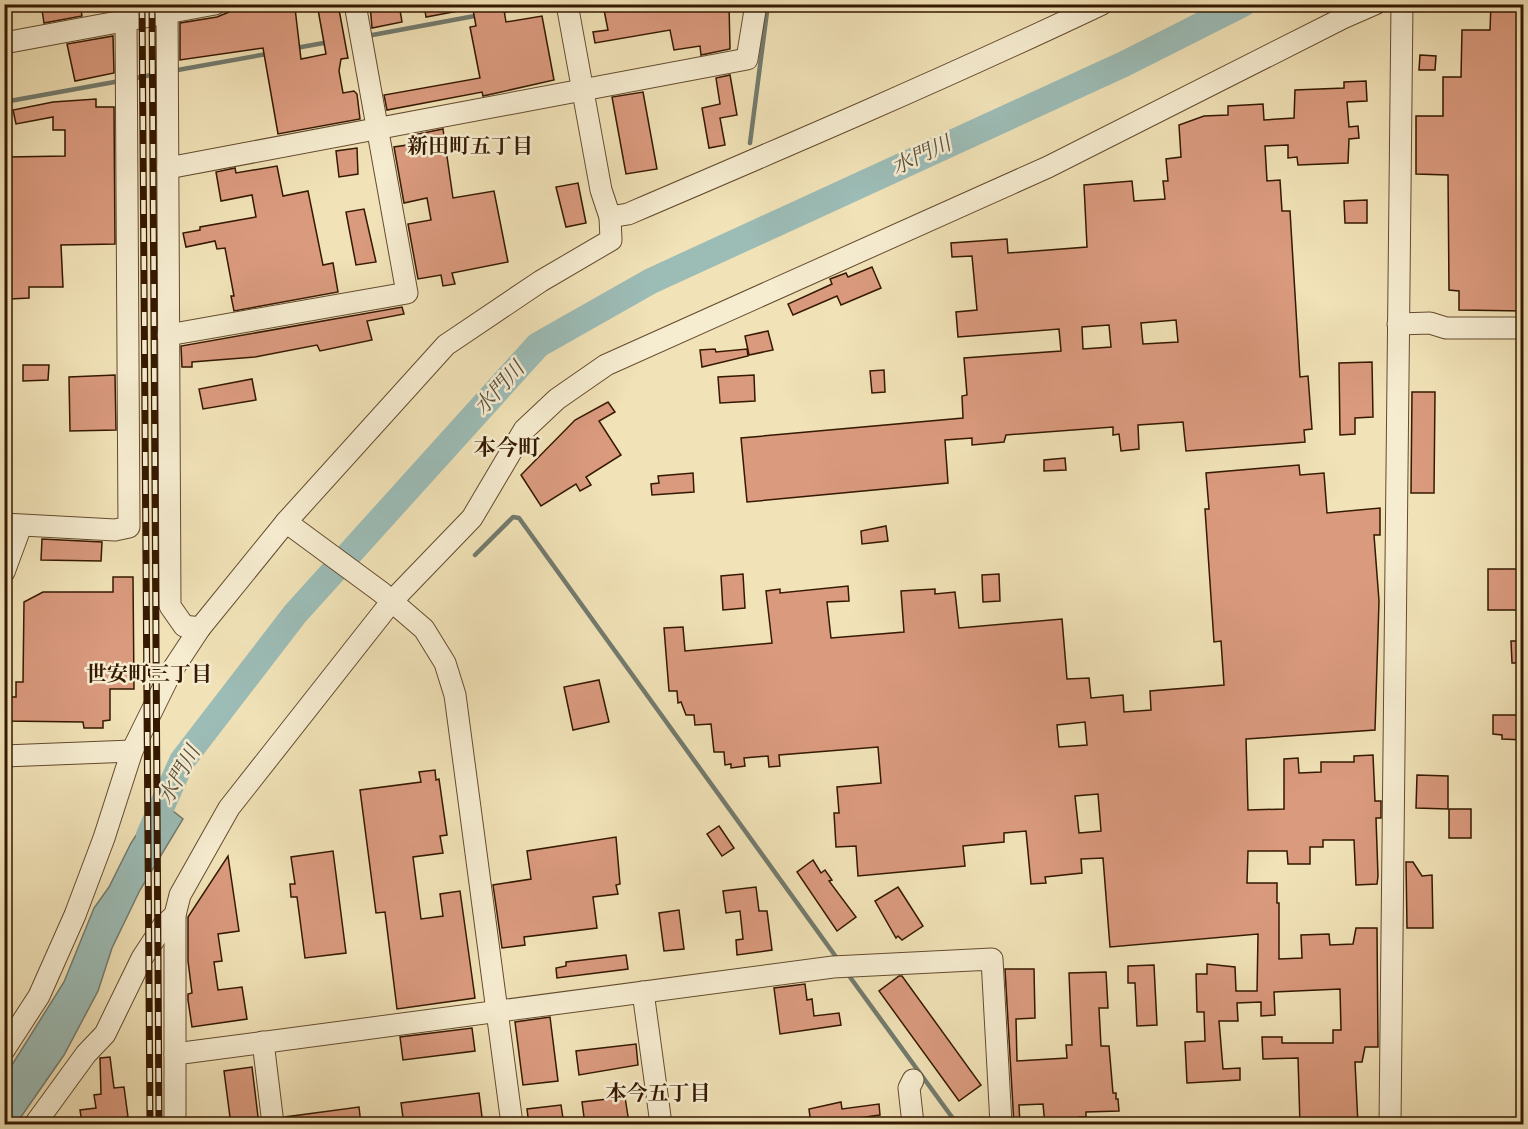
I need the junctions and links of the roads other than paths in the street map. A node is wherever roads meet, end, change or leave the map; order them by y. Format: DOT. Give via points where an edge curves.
graph roads {
  1 [pos="215,4"];
  2 [pos="355,4"];
  3 [pos="567,4"];
  4 [pos="756,4"];
  5 [pos="1102,4"];
  6 [pos="1375,4"];
  7 [pos="1402,4"];
  8 [pos="167,9"];
  9 [pos="126,21"];
  10 [pos="4,43"];
  11 [pos="585,91"];
  12 [pos="378,130"];
  13 [pos="168,168"];
  14 [pos="610,217"];
  15 [pos="1398,324"];
  16 [pos="1524,328"];
  17 [pos="168,335"];
  18 [pos="290,524"];
  19 [pos="13,525"];
  20 [pos="4,572"];
  21 [pos="387,596"];
  22 [pos="200,628"];
  23 [pos="132,751"];
  24 [pos="4,756"];
  25 [pos="175,915"];
  26 [pos="643,992"];
  27 [pos="497,1012"];
  28 [pos="263,1042"];
  29 [pos="4,1050"];
  30 [pos="175,1054"];
  31 [pos="913,1080"];
  32 [pos="35,1125"];
  33 [pos="175,1125"];
  34 [pos="273,1125"];
  35 [pos="512,1125"];
  36 [pos="661,1125"];
  37 [pos="913,1125"];
  38 [pos="1001,1125"];
  39 [pos="1390,1125"];
  1 -- 8 [label="street"];
  2 -- 12 [label="street"];
  3 -- 11 [label="street"];
  4 -- 11 [label="street" via="747,59"];
  5 -- 14 [label="street" via="980,62 628,214"];
  6 -- 21 [label="street" via="1048,167 606,365 557,399 524,430 472,518"];
  7 -- 15 [label="street"];
  8 -- 9 [label="street"];
  8 -- 13 [label="street"];
  9 -- 10 [label="street"];
  9 -- 19 [label="street" via="129,527 115,530"];
  11 -- 12 [label="street"];
  11 -- 14 [label="street" via="601,190"];
  12 -- 13 [label="street"];
  12 -- 17 [label="street" via="407,293"];
  13 -- 17 [label="street"];
  14 -- 18 [label="street" via="611,240 446,345"];
  15 -- 16 [label="street"];
  15 -- 39 [label="street"];
  17 -- 22 [label="street" via="170,606 184,626"];
  18 -- 21 [label="street"];
  18 -- 22 [label="street"];
  19 -- 20 [label="street"];
  21 -- 25 [label="street" via="229,808 180,895"];
  21 -- 27 [label="street" via="424,629 445,663 455,695"];
  22 -- 23 [label="street" via="171,672"];
  23 -- 24 [label="street"];
  23 -- 29 [label="street" via="75,915 39,996"];
  25 -- 30 [label="street"];
  25 -- 32 [label="street" via="162,926 142,958 105,1034"];
  26 -- 27 [label="street"];
  26 -- 36 [label="street"];
  26 -- 38 [label="street" via="833,967 992,959"];
  27 -- 28 [label="street"];
  27 -- 35 [label="street"];
  28 -- 30 [label="street"];
  28 -- 34 [label="street"];
  30 -- 33 [label="street"];
  31 -- 37 [label="street" via="909,1088"];
}
